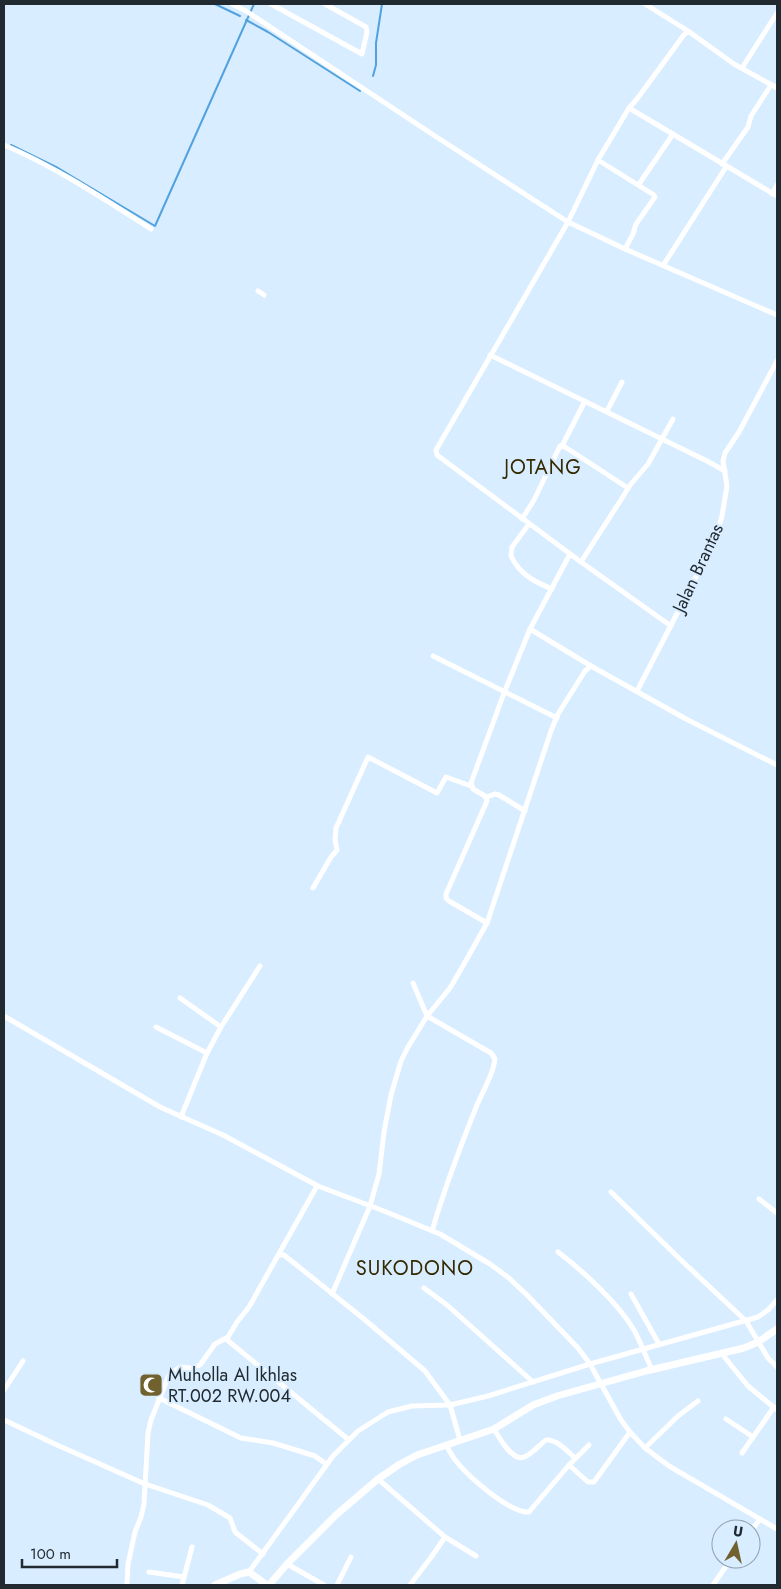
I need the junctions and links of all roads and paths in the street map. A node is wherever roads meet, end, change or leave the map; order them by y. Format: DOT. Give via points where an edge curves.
graph roads {
  1 [pos="232,4"];
  2 [pos="249,4"];
  3 [pos="271,4"];
  4 [pos="325,4"];
  5 [pos="645,4"];
  6 [pos="246,11"];
  7 [pos="777,13"];
  8 [pos="688,31"];
  9 [pos="742,68"];
  10 [pos="771,85"];
  11 [pos="777,88"];
  12 [pos="629,108"];
  13 [pos="673,134"];
  14 [pos="4,144"];
  15 [pos="598,160"];
  16 [pos="724,166"];
  17 [pos="639,184"];
  18 [pos="777,185"];
  19 [pos="775,195"];
  20 [pos="568,222"];
  21 [pos="151,230"];
  22 [pos="625,248"];
  23 [pos="664,264"];
  24 [pos="258,291"];
  25 [pos="264,295"];
  26 [pos="777,315"];
  27 [pos="490,355"];
  28 [pos="777,361"];
  29 [pos="622,382"];
  30 [pos="585,401"];
  31 [pos="607,411"];
  32 [pos="673,420"];
  33 [pos="662,439"];
  34 [pos="562,446"];
  35 [pos="725,472"];
  36 [pos="628,488"];
  37 [pos="522,518"];
  38 [pos="529,524"];
  39 [pos="570,554"];
  40 [pos="581,562"];
  41 [pos="552,589"];
  42 [pos="671,626"];
  43 [pos="530,629"];
  44 [pos="433,656"];
  45 [pos="590,666"];
  46 [pos="504,691"];
  47 [pos="637,691"];
  48 [pos="557,718"];
  49 [pos="777,765"];
  50 [pos="471,786"];
  51 [pos="487,797"];
  52 [pos="525,811"];
  53 [pos="313,888"];
  54 [pos="487,922"];
  55 [pos="260,966"];
  56 [pos="413,983"];
  57 [pos="180,998"];
  58 [pos="4,1016"];
  59 [pos="427,1016"];
  60 [pos="156,1027"];
  61 [pos="221,1027"];
  62 [pos="207,1053"];
  63 [pos="181,1116"];
  64 [pos="317,1186"];
  65 [pos="611,1192"];
  66 [pos="759,1199"];
  67 [pos="370,1206"];
  68 [pos="777,1213"];
  69 [pos="432,1231"];
  70 [pos="558,1252"];
  71 [pos="279,1255"];
  72 [pos="424,1288"];
  73 [pos="332,1294"];
  74 [pos="631,1294"];
  75 [pos="777,1300"];
  76 [pos="747,1322"];
  77 [pos="777,1329"];
  78 [pos="226,1339"];
  79 [pos="757,1339"];
  80 [pos="659,1344"];
  81 [pos="643,1349"];
  82 [pos="722,1354"];
  83 [pos="23,1362"];
  84 [pos="591,1365"];
  85 [pos="777,1367"];
  86 [pos="652,1370"];
  87 [pos="532,1382"];
  88 [pos="599,1382"];
  89 [pos="4,1390"];
  90 [pos="159,1398"];
  91 [pos="698,1401"];
  92 [pos="451,1407"];
  93 [pos="776,1409"];
  94 [pos="726,1419"];
  95 [pos="4,1420"];
  96 [pos="494,1429"];
  97 [pos="630,1432"];
  98 [pos="753,1437"];
  99 [pos="349,1440"];
  100 [pos="460,1440"];
  101 [pos="446,1445"];
  102 [pos="588,1445"];
  103 [pos="645,1448"];
  104 [pos="742,1453"];
  105 [pos="575,1458"];
  106 [pos="326,1464"];
  107 [pos="569,1465"];
  108 [pos="378,1479"];
  109 [pos="145,1484"];
  110 [pos="760,1519"];
  111 [pos="761,1520"];
  112 [pos="777,1529"];
  113 [pos="445,1537"];
  114 [pos="192,1547"];
  115 [pos="263,1554"];
  116 [pos="476,1556"];
  117 [pos="351,1557"];
  118 [pos="287,1564"];
  119 [pos="724,1569"];
  120 [pos="149,1572"];
  121 [pos="251,1574"];
  122 [pos="184,1578"];
  123 [pos="267,1584"];
  124 [pos="127,1585"];
  125 [pos="182,1585"];
  126 [pos="215,1585"];
  127 [pos="324,1585"];
  128 [pos="337,1585"];
  129 [pos="410,1585"];
  130 [pos="713,1585"];
  1 -- 6 [label="street"];
  2 -- 6 [label="street"];
  3 -- 4 [label="street" via="362,54 366,27"];
  5 -- 8 [label="street"];
  6 -- 20 [label="street"];
  7 -- 9 [label="street"];
  8 -- 9 [label="street"];
  8 -- 12 [label="street"];
  9 -- 10 [label="street"];
  10 -- 11 [label="street"];
  10 -- 16 [label="street"];
  12 -- 13 [label="street"];
  12 -- 15 [label="street"];
  13 -- 16 [label="street"];
  13 -- 17 [label="street"];
  14 -- 21 [label="street" via="40,161"];
  15 -- 17 [label="street"];
  15 -- 20 [label="street"];
  16 -- 19 [label="street"];
  16 -- 23 [label="street"];
  17 -- 22 [label="street" via="655,197 636,224"];
  18 -- 19 [label="street"];
  20 -- 22 [label="street"];
  20 -- 27 [label="street"];
  22 -- 23 [label="street"];
  23 -- 26 [label="street"];
  24 -- 25 [label="street"];
  27 -- 30 [label="street"];
  27 -- 37 [label="street" via="436,453"];
  28 -- 35 [label="street, Jalan Brantas" via="725,453"];
  29 -- 31 [label="street"];
  30 -- 31 [label="street"];
  30 -- 34 [label="street"];
  31 -- 33 [label="street"];
  32 -- 33 [label="street"];
  33 -- 35 [label="street"];
  33 -- 36 [label="street" via="648,464"];
  34 -- 36 [label="street"];
  34 -- 37 [label="street" via="558,447 534,500"];
  35 -- 42 [label="street, Jalan Brantas" via="727,486 715,540"];
  36 -- 40 [label="street"];
  37 -- 38 [label="street"];
  38 -- 39 [label="street"];
  38 -- 41 [label="street" via="512,547 511,556 530,578"];
  39 -- 40 [label="street"];
  39 -- 41 [label="street"];
  40 -- 42 [label="street"];
  41 -- 43 [label="street"];
  42 -- 47 [label="street, Jalan Brantas"];
  43 -- 45 [label="street"];
  43 -- 46 [label="street"];
  44 -- 46 [label="street"];
  45 -- 47 [label="street"];
  45 -- 48 [label="street"];
  46 -- 48 [label="street"];
  46 -- 50 [label="street"];
  47 -- 49 [label="street"];
  48 -- 52 [label="street"];
  50 -- 51 [label="street"];
  50 -- 53 [label="street" via="446,777 437,793 368,757 336,828 337,850"];
  51 -- 52 [label="street" via="499,795"];
  51 -- 54 [label="street" via="446,898"];
  52 -- 54 [label="street"];
  54 -- 59 [label="street" via="450,988"];
  55 -- 61 [label="street"];
  56 -- 59 [label="street"];
  57 -- 61 [label="street"];
  58 -- 63 [label="street"];
  59 -- 67 [label="street" via="408,1046 397,1074"];
  59 -- 69 [label="street" via="491,1053 495,1059 450,1172"];
  60 -- 62 [label="street"];
  61 -- 62 [label="street"];
  62 -- 63 [label="street"];
  63 -- 64 [label="street"];
  64 -- 67 [label="street"];
  64 -- 71 [label="street"];
  65 -- 76 [label="street"];
  66 -- 68 [label="street"];
  67 -- 69 [label="street"];
  67 -- 73 [label="street"];
  69 -- 84 [label="street" via="509,1278 566,1334"];
  70 -- 81 [label="street" via="590,1278 621,1313"];
  71 -- 73 [label="street" via="284,1255"];
  71 -- 78 [label="street"];
  72 -- 87 [label="street"];
  73 -- 92 [label="street" via="425,1371"];
  74 -- 80 [label="street"];
  75 -- 76 [label="street" via="768,1310"];
  76 -- 79 [label="street"];
  76 -- 80 [label="street"];
  77 -- 79 [label="main road"];
  78 -- 90 [label="street" via="215,1344 200,1365 180,1367 169,1375"];
  78 -- 99 [label="street"];
  79 -- 82 [label="main road" via="744,1348"];
  79 -- 85 [label="street"];
  80 -- 81 [label="street"];
  81 -- 84 [label="street"];
  81 -- 86 [label="street"];
  82 -- 86 [label="main road"];
  82 -- 93 [label="street" via="748,1386"];
  83 -- 89 [label="street"];
  84 -- 87 [label="street"];
  84 -- 88 [label="street"];
  86 -- 88 [label="main road"];
  87 -- 92 [label="street"];
  88 -- 96 [label="main road" via="533,1405"];
  88 -- 97 [label="street"];
  90 -- 106 [label="street" via="241,1438 299,1451"];
  90 -- 109 [label="street" via="148,1433"];
  91 -- 103 [label="street"];
  92 -- 99 [label="street" via="412,1406 388,1412"];
  92 -- 100 [label="street"];
  93 -- 98 [label="street"];
  94 -- 98 [label="street"];
  95 -- 109 [label="street"];
  96 -- 100 [label="main road"];
  96 -- 105 [label="street" via="503,1445 519,1458 549,1439"];
  97 -- 103 [label="street"];
  97 -- 107 [label="street" via="594,1482 588,1482"];
  98 -- 104 [label="street"];
  99 -- 106 [label="street"];
  100 -- 101 [label="main road"];
  101 -- 107 [label="street" via="456,1461 477,1482 509,1506 525,1512 534,1508"];
  101 -- 108 [label="main road" via="400,1464"];
  102 -- 105 [label="street"];
  103 -- 110 [label="street" via="669,1466"];
  105 -- 107 [label="street"];
  106 -- 115 [label="street"];
  108 -- 113 [label="street"];
  108 -- 118 [label="main road"];
  109 -- 115 [label="street" via="208,1505 230,1518 233,1530"];
  109 -- 124 [label="street" via="143,1511 128,1564"];
  111 -- 112 [label="street"];
  113 -- 116 [label="street"];
  113 -- 129 [label="street"];
  114 -- 122 [label="street"];
  115 -- 121 [label="street"];
  117 -- 128 [label="street"];
  118 -- 123 [label="main road"];
  118 -- 127 [label="street"];
  119 -- 130 [label="street"];
  120 -- 122 [label="street"];
  121 -- 123 [label="main road"];
  121 -- 126 [label="main road" via="240,1574"];
  122 -- 125 [label="street"];
}
